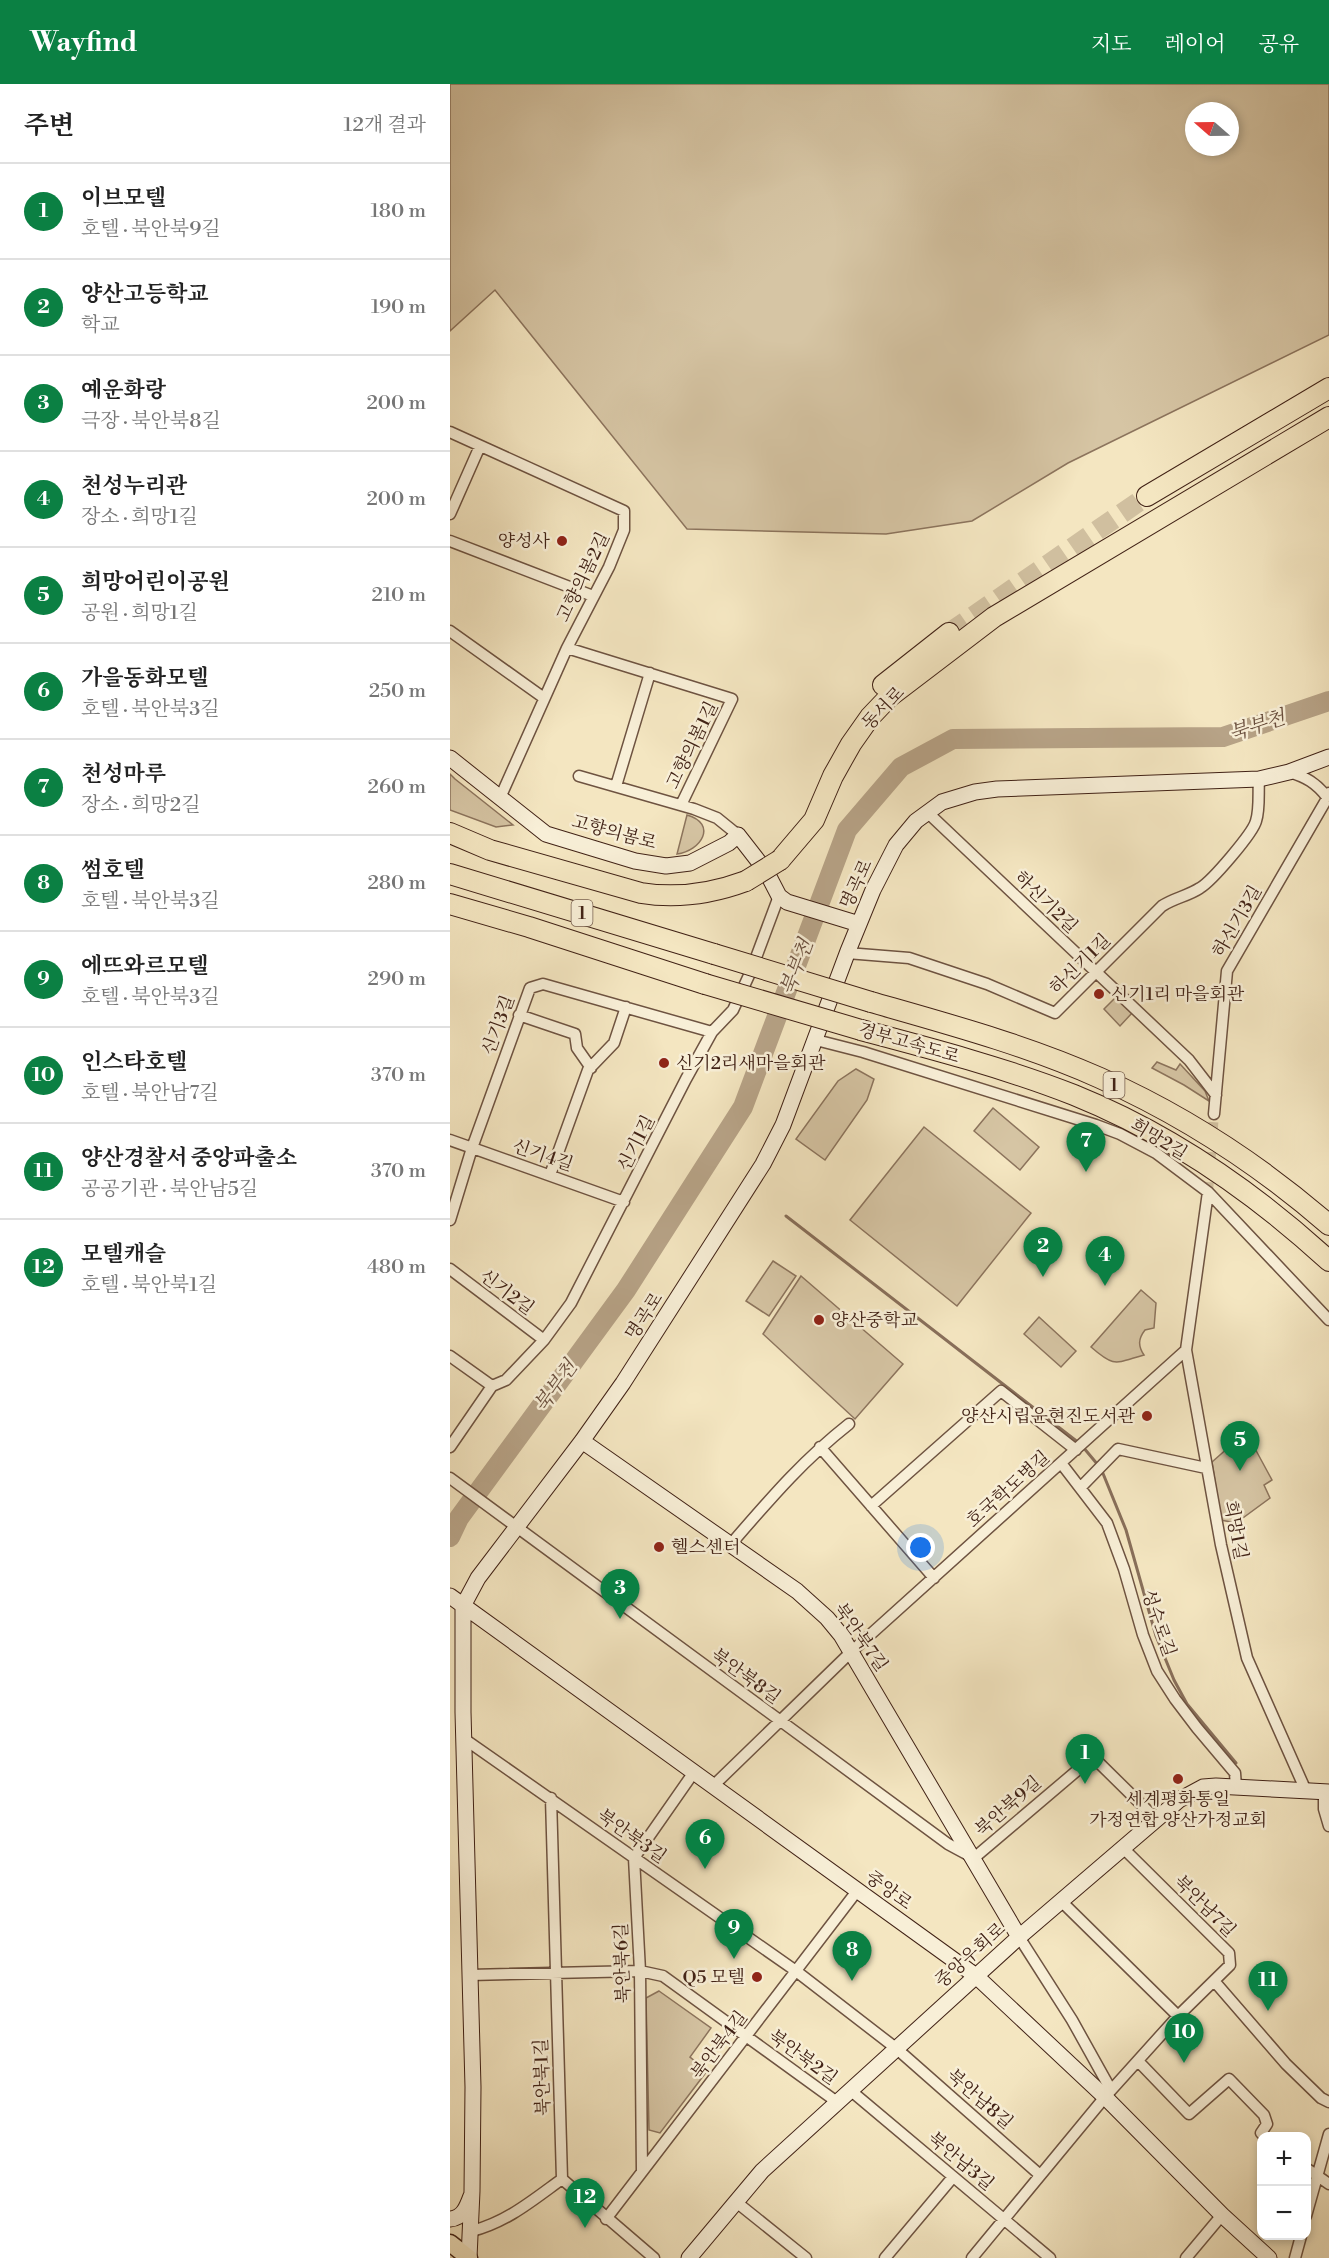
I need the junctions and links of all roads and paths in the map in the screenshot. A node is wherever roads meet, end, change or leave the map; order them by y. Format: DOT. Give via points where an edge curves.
graph roads {
  1 [pos="1329,388"];
  2 [pos="1329,417"];
  3 [pos="450,432"];
  4 [pos="480,446"];
  5 [pos="1147,496"];
  6 [pos="450,514"];
  7 [pos="450,541"];
  8 [pos="593,596"];
  9 [pos="450,631"];
  10 [pos="949,633"];
  11 [pos="567,648"];
  12 [pos="650,674"];
  13 [pos="544,698"];
  14 [pos="1329,757"];
  15 [pos="450,758"];
  16 [pos="1289,772"];
  17 [pos="579,776"];
  18 [pos="1259,779"];
  19 [pos="616,786"];
  20 [pos="1328,795"];
  21 [pos="500,798"];
  22 [pos="681,805"];
  23 [pos="927,812"];
  24 [pos="450,818"];
  25 [pos="450,833"];
  26 [pos="738,835"];
  27 [pos="776,855"];
  28 [pos="450,874"];
  29 [pos="745,874"];
  30 [pos="783,899"];
  31 [pos="450,904"];
  32 [pos="859,924"];
  33 [pos="847,953"];
  34 [pos="1095,972"];
  35 [pos="626,1007"];
  36 [pos="519,1015"];
  37 [pos="712,1032"];
  38 [pos="816,1040"];
  39 [pos="591,1068"];
  40 [pos="1216,1095"];
  41 [pos="1214,1113"];
  42 [pos="450,1140"];
  43 [pos="472,1148"];
  44 [pos="550,1175"];
  45 [pos="1208,1192"];
  46 [pos="624,1202"];
  47 [pos="450,1220"];
  48 [pos="1329,1225"];
  49 [pos="1329,1260"];
  50 [pos="450,1269"];
  51 [pos="1329,1320"];
  52 [pos="544,1340"];
  53 [pos="1185,1350"];
  54 [pos="450,1356"];
  55 [pos="492,1386"];
  56 [pos="849,1424"];
  57 [pos="582,1441"];
  58 [pos="450,1447"];
  59 [pos="820,1447"];
  60 [pos="1076,1450"];
  61 [pos="1061,1463"];
  62 [pos="1206,1468"];
  63 [pos="450,1478"];
  64 [pos="1081,1487"];
  65 [pos="872,1506"];
  66 [pos="515,1528"];
  67 [pos="731,1544"];
  68 [pos="934,1578"];
  69 [pos="450,1596"];
  70 [pos="464,1606"];
  71 [pos="851,1652"];
  72 [pos="780,1721"];
  73 [pos="463,1738"];
  74 [pos="694,1772"];
  75 [pos="713,1786"];
  76 [pos="1236,1787"];
  77 [pos="1306,1791"];
  78 [pos="1327,1792"];
  79 [pos="551,1798"];
  80 [pos="1156,1819"];
  81 [pos="1329,1826"];
  82 [pos="1123,1848"];
  83 [pos="634,1858"];
  84 [pos="974,1858"];
  85 [pos="857,1891"];
  86 [pos="1061,1901"];
  87 [pos="1019,1937"];
  88 [pos="640,1971"];
  89 [pos="796,1971"];
  90 [pos="555,1973"];
  91 [pos="470,1975"];
  92 [pos="976,1976"];
  93 [pos="1215,1982"];
  94 [pos="1178,2016"];
  95 [pos="746,2037"];
  96 [pos="897,2049"];
  97 [pos="1138,2061"];
  98 [pos="850,2090"];
  99 [pos="1108,2094"];
  100 [pos="837,2102"];
  101 [pos="1329,2102"];
  102 [pos="1264,2132"];
  103 [pos="1329,2134"];
  104 [pos="642,2172"];
  105 [pos="1311,2172"];
  106 [pos="1040,2175"];
  107 [pos="953,2176"];
  108 [pos="1317,2177"];
  109 [pos="562,2180"];
  110 [pos="1329,2184"];
  111 [pos="472,2191"];
  112 [pos="1311,2198"];
  113 [pos="735,2201"];
  114 [pos="1222,2215"];
  115 [pos="606,2218"];
  116 [pos="453,2219"];
  117 [pos="1004,2219"];
  118 [pos="472,2230"];
  119 [pos="1300,2240"];
  120 [pos="450,2243"];
  121 [pos="469,2258"];
  122 [pos="654,2258"];
  123 [pos="689,2258"];
  124 [pos="806,2258"];
  125 [pos="885,2258"];
  126 [pos="972,2258"];
  127 [pos="1050,2258"];
  128 [pos="1186,2258"];
  129 [pos="1269,2258"];
  130 [pos="1295,2258"];
  1 -- 5 [label="highway"];
  2 -- 27 [label="highway, 동서로" via="994,617 889,697 851,744 814,820"];
  3 -- 4 [label="street, 고향의봄2길"];
  4 -- 6 [label="street"];
  4 -- 8 [label="street, 고향의봄2길" via="624,511 624,530"];
  7 -- 8 [label="street"];
  8 -- 11 [label="street, 고향의봄2길"];
  9 -- 13 [label="street"];
  10 -- 27 [label="highway, 동서로" via="884,684 856,717 837,743 805,811"];
  11 -- 12 [label="street, 고향의봄1길"];
  11 -- 13 [label="street, 고향의봄2길"];
  12 -- 19 [label="street"];
  12 -- 22 [label="street, 고향의봄1길" via="732,699"];
  13 -- 21 [label="street, 고향의봄2길"];
  14 -- 16 [label="main road, 명곡로"];
  15 -- 21 [label="main road, 고향의봄로"];
  16 -- 18 [label="main road, 명곡로"];
  16 -- 20 [label="street" via="1306,777"];
  17 -- 19 [label="street"];
  18 -- 23 [label="main road, 명곡로" via="997,789 957,797"];
  18 -- 34 [label="street, 하신기1길" via="1256,822 1221,869 1203,887 1162,906"];
  19 -- 22 [label="street"];
  20 -- 40 [label="street, 하신기3길" via="1227,971"];
  21 -- 26 [label="main road, 고향의봄로" via="546,834 635,861 666,866 690,863"];
  22 -- 26 [label="street, 고향의봄1길" via="717,818"];
  23 -- 32 [label="main road, 명곡로" via="896,845"];
  23 -- 34 [label="street, 하신기2길"];
  24 -- 29 [label="highway, 동서로" via="511,844 660,884"];
  25 -- 29 [label="highway, 동서로" via="490,850 658,896 701,895"];
  26 -- 30 [label="main road"];
  27 -- 29 [label="highway, 동서로"];
  28 -- 48 [label="highway, 경부고속도로 / 1, bridge" via="1013,1044 1119,1087 1189,1124 1307,1205"];
  30 -- 32 [label="main road"];
  30 -- 37 [label="street, 신기1길" via="733,1010"];
  31 -- 49 [label="highway, 경부고속도로 / 1, bridge" via="705,984 991,1066 1076,1096 1204,1164"];
  32 -- 33 [label="main road, 명곡로"];
  33 -- 34 [label="street, 하신기1길" via="909,958 987,984 1055,1013"];
  33 -- 38 [label="main road, 명곡로"];
  34 -- 40 [label="street, 하신기2길" via="1189,1060"];
  35 -- 36 [label="street, 신기3길" via="543,984 530,988"];
  35 -- 37 [label="street, 신기3길"];
  35 -- 39 [label="street" via="614,1043"];
  36 -- 39 [label="street" via="575,1034 577,1048"];
  36 -- 43 [label="street, 신기3길"];
  37 -- 46 [label="street, 신기1길"];
  38 -- 45 [label="street, 희망2길" via="1120,1134 1156,1153"];
  38 -- 57 [label="main road, 명곡로" via="783,1125 763,1164"];
  39 -- 44 [label="street"];
  40 -- 41 [label="street, 하신기3길"];
  42 -- 43 [label="street, 신기4길"];
  43 -- 44 [label="street, 신기4길"];
  43 -- 47 [label="street, 신기3길"];
  44 -- 46 [label="street, 신기4길"];
  45 -- 51 [label="street, 희망2길"];
  45 -- 53 [label="street, 희망1길"];
  46 -- 52 [label="street, 신기1길" via="571,1304"];
  50 -- 52 [label="street, 신기2길"];
  52 -- 55 [label="street, 신기1길" via="506,1380"];
  53 -- 60 [label="street, 호국학도병길"];
  53 -- 62 [label="street, 희망1길"];
  54 -- 55 [label="street"];
  55 -- 58 [label="street"];
  56 -- 59 [label="street"];
  57 -- 66 [label="main road, 명곡로"];
  57 -- 67 [label="main road, 북안북7길"];
  59 -- 65 [label="street"];
  59 -- 67 [label="street" via="791,1474"];
  60 -- 61 [label="street, 호국학도병길"];
  60 -- 65 [label="street" via="1001,1391"];
  61 -- 64 [label="street, 성수로길"];
  61 -- 68 [label="street, 호국학도병길"];
  62 -- 64 [label="street" via="1118,1449"];
  62 -- 77 [label="street, 희망1길" via="1247,1658"];
  63 -- 66 [label="street, 북안북8길"];
  64 -- 76 [label="street, 성수로길" via="1107,1523 1157,1671 1191,1721 1235,1773"];
  65 -- 68 [label="street"];
  66 -- 70 [label="main road, 명곡로" via="478,1578"];
  66 -- 72 [label="street, 북안북8길"];
  67 -- 71 [label="main road, 북안북7길" via="810,1602 827,1618"];
  68 -- 71 [label="street, 호국학도병길"];
  69 -- 70 [label="main road, 중앙로"];
  70 -- 73 [label="main road, 명곡로"];
  70 -- 74 [label="main road, 중앙로"];
  71 -- 72 [label="street, 호국학도병길"];
  71 -- 84 [label="main road, 북안북7길"];
  72 -- 75 [label="street, 호국학도병길"];
  72 -- 84 [label="street, 북안북8길" via="948,1844"];
  73 -- 79 [label="street, 북안북3길"];
  73 -- 91 [label="main road, 명곡로"];
  74 -- 75 [label="main road, 중앙로"];
  74 -- 83 [label="street"];
  75 -- 85 [label="main road, 중앙로"];
  76 -- 77 [label="main road, 중앙우회로"];
  76 -- 80 [label="main road, 중앙우회로" via="1203,1787"];
  77 -- 78 [label="main road, 중앙우회로"];
  78 -- 81 [label="street" via="1324,1809"];
  79 -- 83 [label="street, 북안북3길"];
  79 -- 90 [label="street"];
  80 -- 82 [label="main road, 중앙우회로"];
  80 -- 84 [label="street, 북안북9길" via="1093,1756"];
  82 -- 86 [label="main road, 중앙우회로"];
  82 -- 93 [label="street, 북안남7길" via="1229,1953 1230,1965"];
  83 -- 88 [label="street, 북안북6길"];
  83 -- 89 [label="street, 북안북3길"];
  84 -- 87 [label="main road, 북안북7길"];
  85 -- 89 [label="street, 북안북4길"];
  85 -- 92 [label="main road, 중앙로"];
  86 -- 87 [label="main road, 중앙우회로"];
  86 -- 94 [label="street"];
  87 -- 92 [label="main road, 중앙우회로"];
  87 -- 99 [label="street" via="1072,2020"];
  88 -- 90 [label="street, 북안북2길"];
  88 -- 95 [label="street, 북안북2길" via="663,1976"];
  88 -- 104 [label="street, 북안북6길"];
  89 -- 95 [label="street, 북안북4길"];
  89 -- 96 [label="street, 북안북3길"];
  90 -- 91 [label="street, 북안북2길"];
  90 -- 109 [label="street, 북안북1길"];
  91 -- 111 [label="main road, 명곡로"];
  92 -- 96 [label="main road, 중앙우회로"];
  92 -- 99 [label="main road, 중앙로"];
  93 -- 94 [label="street, 북안남7길"];
  93 -- 101 [label="street" via="1286,2064"];
  94 -- 97 [label="street, 북안남7길"];
  95 -- 100 [label="street, 북안북2길"];
  95 -- 104 [label="street, 북안북4길"];
  96 -- 98 [label="main road, 중앙우회로"];
  96 -- 106 [label="street, 북안남8길"];
  97 -- 99 [label="street, 북안남7길"];
  97 -- 102 [label="street" via="1189,2114 1229,2079 1264,2115"];
  98 -- 100 [label="main road, 중앙우회로"];
  98 -- 107 [label="street, 북안남3길"];
  99 -- 106 [label="street"];
  99 -- 114 [label="main road, 중앙로"];
  100 -- 113 [label="main road, 중앙우회로"];
  103 -- 108 [label="street"];
  104 -- 115 [label="street, 북안북4길"];
  105 -- 108 [label="street"];
  106 -- 117 [label="street"];
  107 -- 117 [label="street, 북안남3길"];
  107 -- 125 [label="street"];
  108 -- 110 [label="street"];
  108 -- 112 [label="street"];
  109 -- 115 [label="street"];
  109 -- 118 [label="street" via="508,2218"];
  111 -- 116 [label="main road" via="466,2211"];
  111 -- 118 [label="main road, 명곡로"];
  113 -- 123 [label="main road, 중앙우회로"];
  113 -- 124 [label="street"];
  114 -- 128 [label="street"];
  114 -- 129 [label="main road, 중앙로"];
  115 -- 122 [label="street"];
  117 -- 126 [label="street"];
  117 -- 127 [label="street, 북안남3길"];
  118 -- 121 [label="main road, 명곡로"];
  119 -- 130 [label="street"];
  120 -- 121 [label="main road"];
}
